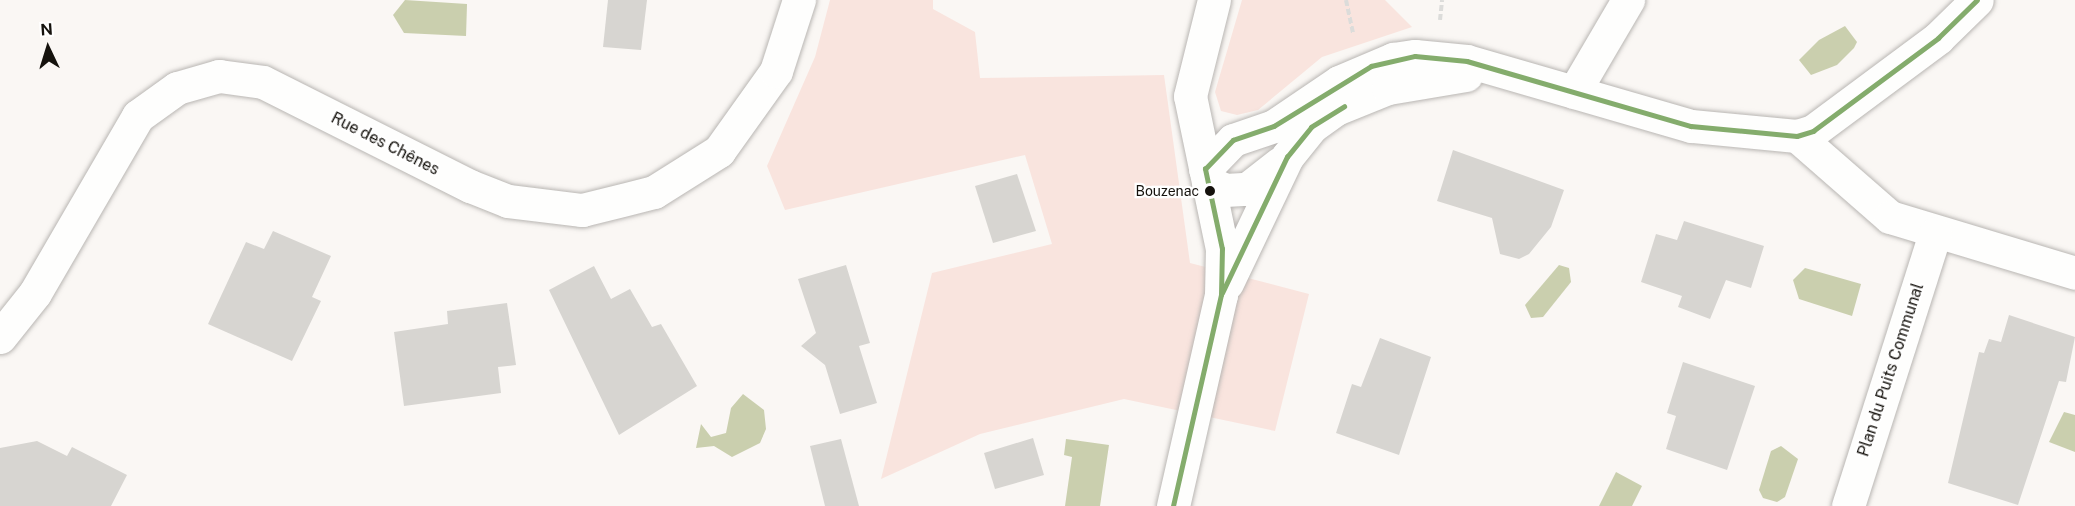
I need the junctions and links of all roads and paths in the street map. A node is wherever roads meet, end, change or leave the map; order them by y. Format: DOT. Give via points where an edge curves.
graph roads {
  1 [pos="799,0"];
  2 [pos="1214,0"];
  3 [pos="1628,0"];
  4 [pos="1977,0"];
  5 [pos="1516,76"];
  6 [pos="1574,92"];
  7 [pos="1194,119"];
  8 [pos="1251,133"];
  9 [pos="1797,136"];
  10 [pos="1287,157"];
  11 [pos="1207,175"];
  12 [pos="1935,234"];
  13 [pos="2075,273"];
  14 [pos="1221,295"];
  15 [pos="0,337"];
  16 [pos="1173,506"];
  17 [pos="1848,506"];
  1 -- 15 [label="street, Rue des Chênes" via="776,71 719,151 654,192 582,210 508,201 470,186 263,82 219,76 177,88 138,116 34,293"];
  2 -- 7 [label="street" via="1192,73"];
  3 -- 6 [label="street"];
  4 -- 9 [label="street" via="1928,45 1813,131"];
  5 -- 6 [label="street"];
  5 -- 8 [label="street" via="1442,57 1393,59 1339,82 1274,126"];
  5 -- 10 [label="street" via="1437,77 1368,95 1311,127"];
  6 -- 9 [label="street" via="1691,126"];
  7 -- 8 [label="street" via="1214,132"];
  7 -- 11 [label="street"];
  8 -- 11 [label="street" via="1221,149"];
  9 -- 12 [label="street" via="1868,204"];
  10 -- 11 [label="street" via="1247,189 1225,190"];
  10 -- 14 [label="street"];
  11 -- 14 [label="street" via="1222,249"];
  12 -- 13 [label="street"];
  12 -- 17 [label="street, Plan du Puits Communal"];
  14 -- 16 [label="street"];
}
